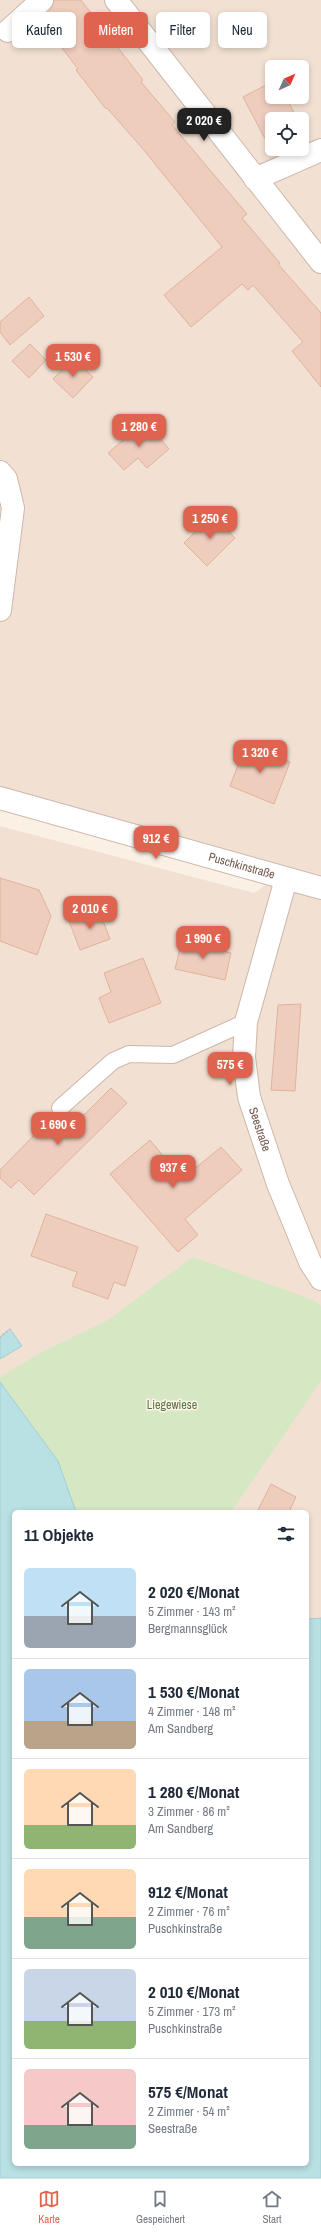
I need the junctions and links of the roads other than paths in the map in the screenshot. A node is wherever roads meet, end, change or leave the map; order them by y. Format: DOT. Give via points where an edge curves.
graph roads {
  1 [pos="42,0"];
  2 [pos="116,0"];
  3 [pos="8,31"];
  4 [pos="321,150"];
  5 [pos="255,179"];
  6 [pos="321,262"];
  7 [pos="0,472"];
  8 [pos="0,610"];
  9 [pos="0,798"];
  10 [pos="286,879"];
  11 [pos="321,888"];
  12 [pos="246,1022"];
  13 [pos="60,1108"];
  14 [pos="321,1279"];
  1 -- 3 [label="street"];
  2 -- 5 [label="street"];
  4 -- 5 [label="street"];
  5 -- 6 [label="street"];
  7 -- 8 [label="street" via="6,479 13,508"];
  9 -- 10 [label="street, Puschkinstraße"];
  10 -- 11 [label="street, Puschkinstraße"];
  10 -- 12 [label="street, Seestraße"];
  12 -- 13 [label="lane" via="173,1055 129,1054 113,1061"];
  12 -- 14 [label="street, Seestraße" via="244,1057 248,1097 278,1184 310,1262"];
}
